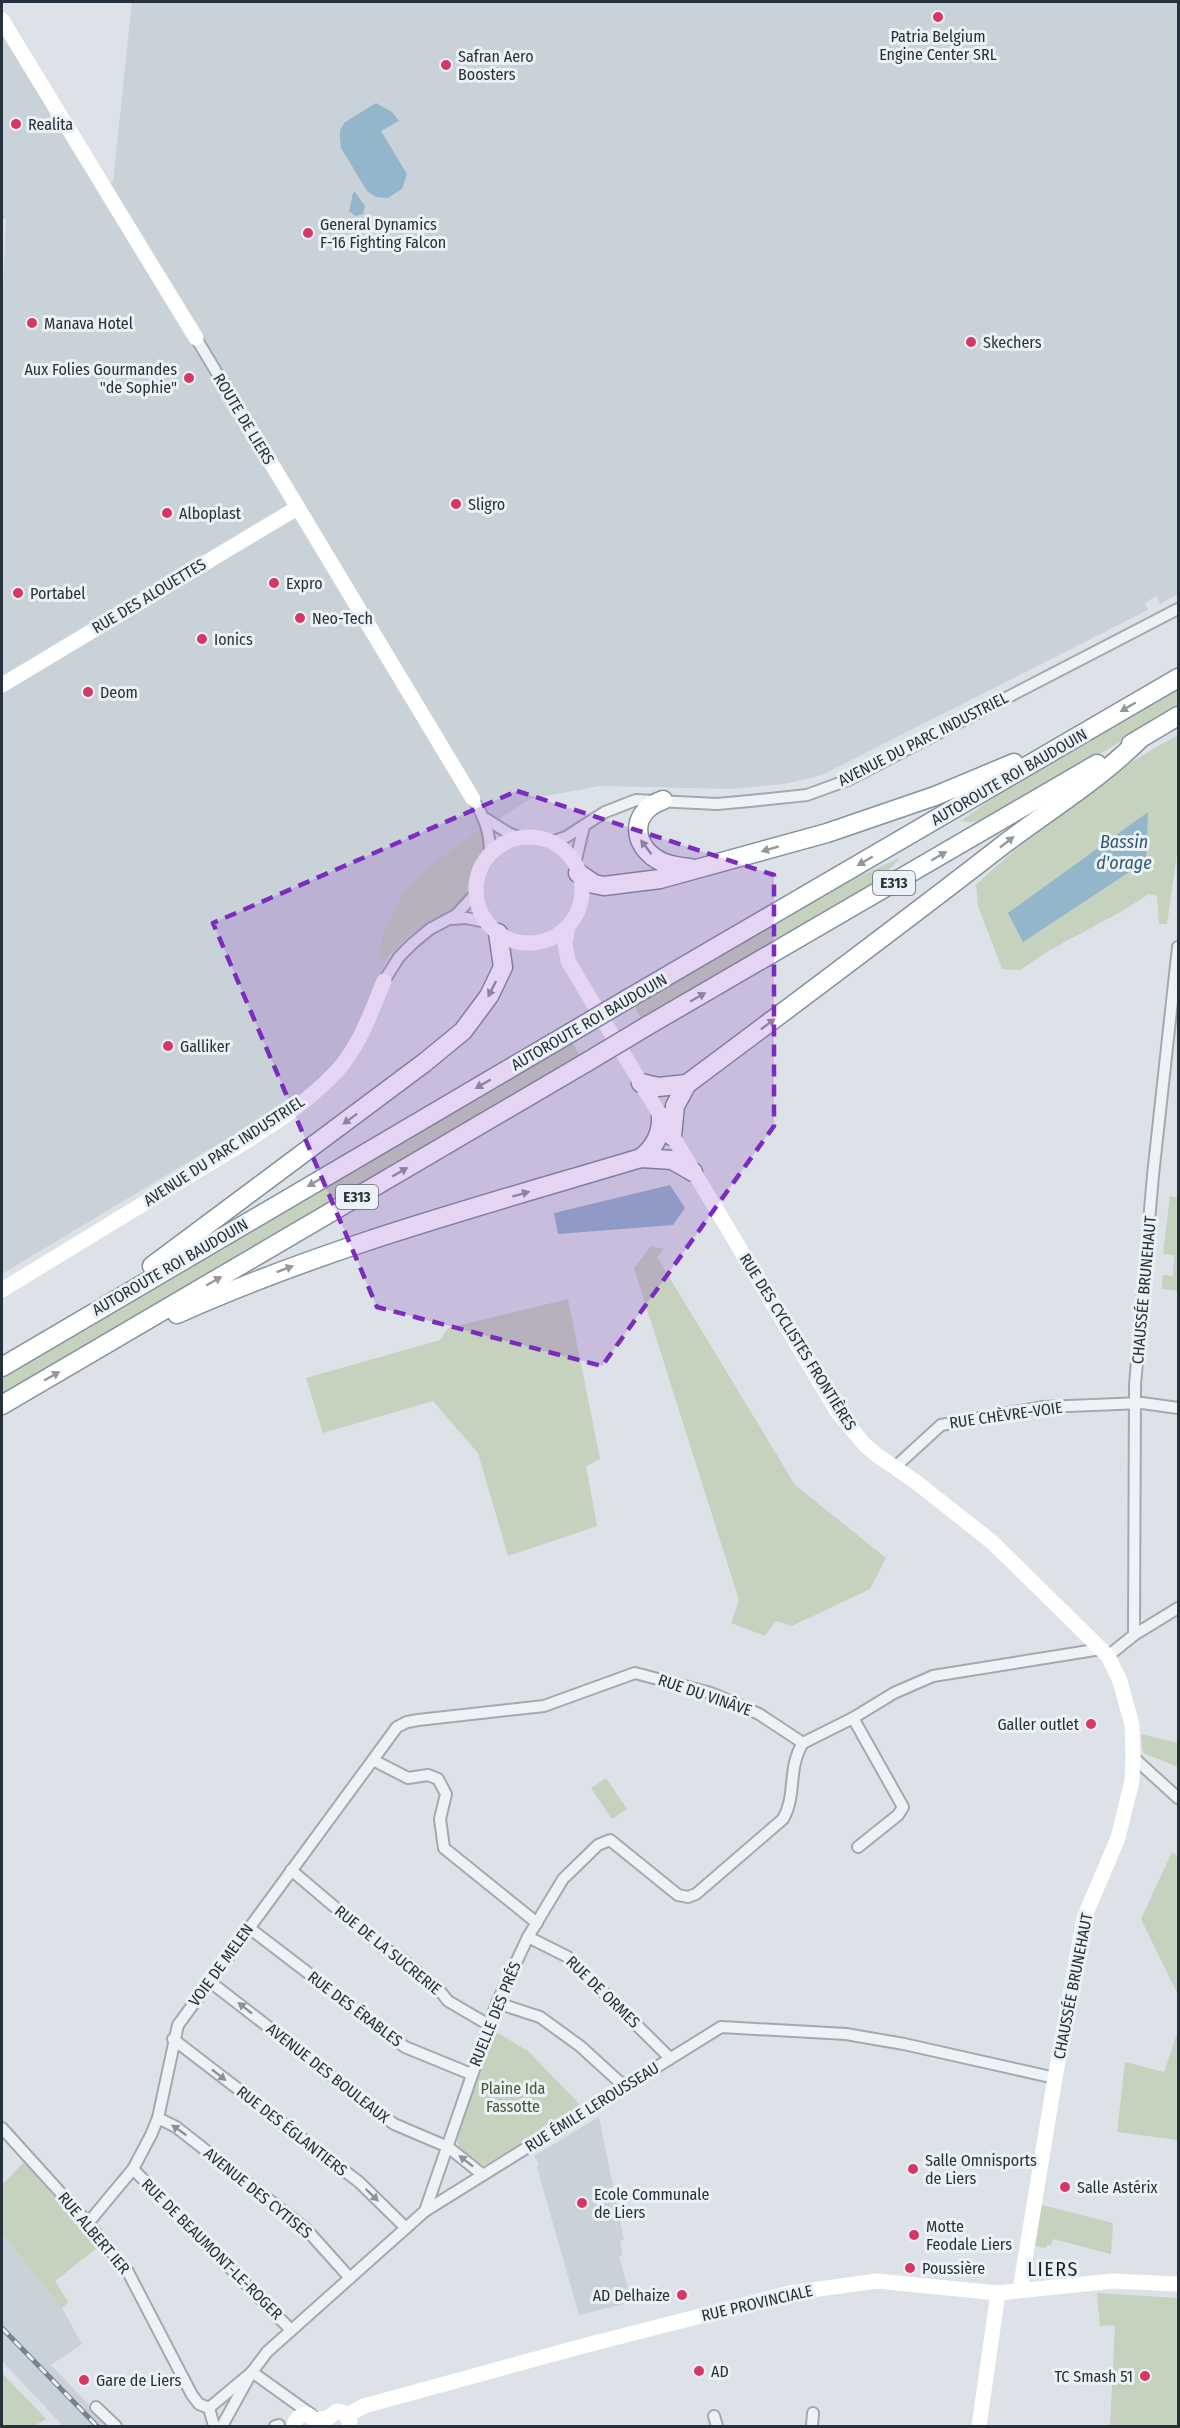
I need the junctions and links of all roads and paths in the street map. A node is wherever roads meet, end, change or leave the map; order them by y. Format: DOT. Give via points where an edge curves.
graph roads {
  1 [pos="2,20"];
  2 [pos="196,338"];
  3 [pos="253,434"];
  4 [pos="297,508"];
  5 [pos="1179,609"];
  6 [pos="1179,678"];
  7 [pos="2,685"];
  8 [pos="1179,716"];
  9 [pos="1140,739"];
  10 [pos="1042,757"];
  11 [pos="474,799"];
  12 [pos="663,800"];
  13 [pos="486,819"];
  14 [pos="584,826"];
  15 [pos="522,838"];
  16 [pos="551,842"];
  17 [pos="490,854"];
  18 [pos="577,868"];
  19 [pos="698,869"];
  20 [pos="476,893"];
  21 [pos="451,919"];
  22 [pos="568,926"];
  23 [pos="492,928"];
  24 [pos="534,943"];
  25 [pos="1179,947"];
  26 [pos="568,961"];
  27 [pos="384,981"];
  28 [pos="641,1083"];
  29 [pos="687,1084"];
  30 [pos="661,1116"];
  31 [pos="672,1136"];
  32 [pos="641,1158"];
  33 [pos="693,1172"];
  34 [pos="2,1290"];
  35 [pos="118,1298"];
  36 [pos="127,1332"];
  37 [pos="2,1367"];
  38 [pos="1135,1403"];
  39 [pos="2,1405"];
  40 [pos="1179,1408"];
  41 [pos="894,1468"];
  42 [pos="1179,1608"];
  43 [pos="1134,1635"];
  44 [pos="1105,1652"];
  45 [pos="853,1718"];
  46 [pos="397,1727"];
  47 [pos="803,1743"];
  48 [pos="1133,1757"];
  49 [pos="373,1760"];
  50 [pos="1179,1798"];
  51 [pos="858,1847"];
  52 [pos="291,1870"];
  53 [pos="537,1923"];
  54 [pos="248,1928"];
  55 [pos="528,1937"];
  56 [pos="209,1981"];
  57 [pos="497,2003"];
  58 [pos="489,2025"];
  59 [pos="173,2039"];
  60 [pos="670,2058"];
  61 [pos="471,2073"];
  62 [pos="1055,2078"];
  63 [pos="625,2087"];
  64 [pos="158,2118"];
  65 [pos="2,2128"];
  66 [pos="448,2147"];
  67 [pos="133,2169"];
  68 [pos="483,2175"];
  69 [pos="425,2211"];
  70 [pos="88,2223"];
  71 [pos="406,2228"];
  72 [pos="350,2278"];
  73 [pos="1179,2284"];
  74 [pos="1020,2290"];
  75 [pos="998,2294"];
  76 [pos="291,2330"];
  77 [pos="252,2372"];
  78 [pos="292,2402"];
  79 [pos="96,2407"];
  80 [pos="209,2408"];
  81 [pos="813,2413"];
  82 [pos="320,2421"];
  83 [pos="348,2421"];
  84 [pos="286,2425"];
  85 [pos="116,2427"];
  86 [pos="214,2427"];
  87 [pos="222,2427"];
  88 [pos="812,2427"];
  89 [pos="979,2427"];
  1 -- 2 [label="street, ROUTE DE LIERS"];
  2 -- 3 [label="street, ROUTE DE LIERS"];
  3 -- 4 [label="street, ROUTE DE LIERS"];
  4 -- 7 [label="street, RUE DES ALOUETTES"];
  4 -- 11 [label="street, ROUTE DE LIERS"];
  5 -- 12 [label="street, AVENUE DU PARC INDUSTRIEL" via="848,780 807,795 717,804"];
  6 -- 10 [label="highway, AUTOROUTE ROI BAUDOUIN / E313, one-way"];
  8 -- 9 [label="highway, AUTOROUTE ROI BAUDOUIN / E313"];
  29 -- 9 [label="highway, one-way" via="1115,764"];
  36 -- 9 [label="highway, AUTOROUTE ROI BAUDOUIN / E313, one-way, bridge"];
  10 -- 19 [label="highway, one-way" via="1015,763 935,796 827,833"];
  10 -- 35 [label="highway, AUTOROUTE ROI BAUDOUIN / E313, one-way, bridge"];
  11 -- 13 [label="street, ROUTE DE LIERS"];
  12 -- 14 [label="street, AVENUE DU PARC INDUSTRIEL" via="628,802"];
  19 -- 12 [label="highway, one-way" via="662,862 641,842 640,818 646,809"];
  13 -- 15 [label="street, ROUTE DE LIERS"];
  13 -- 17 [label="street, ROUTE DE LIERS"];
  14 -- 16 [label="street, AVENUE DU PARC INDUSTRIEL"];
  14 -- 18 [label="street"];
  15 -- 16 [label="street"];
  15 -- 17 [label="street" via="500,845"];
  16 -- 18 [label="street"];
  17 -- 20 [label="street" via="477,879"];
  18 -- 19 [label="highway" via="594,884 610,886"];
  18 -- 22 [label="street" via="581,901"];
  20 -- 21 [label="street, AVENUE DU PARC INDUSTRIEL"];
  20 -- 23 [label="street" via="478,907"];
  21 -- 23 [label="street" via="466,918"];
  21 -- 27 [label="street, AVENUE DU PARC INDUSTRIEL" via="413,943"];
  22 -- 24 [label="street" via="553,938"];
  22 -- 26 [label="street, RUE DES CYCLISTES FRONTIÈRES"];
  23 -- 24 [label="street" via="516,941"];
  23 -- 35 [label="highway, one-way" via="502,949 503,967 489,996 463,1031 135,1278"];
  24 -- 26 [label="street, RUE DES CYCLISTES FRONTIÈRES"];
  25 -- 38 [label="street, CHAUSSÉE BRUNEHAUT" via="1153,1174"];
  26 -- 28 [label="street, RUE DES CYCLISTES FRONTIÈRES"];
  27 -- 34 [label="street, AVENUE DU PARC INDUSTRIEL" via="354,1046 337,1072 307,1099"];
  28 -- 29 [label="highway" via="658,1087"];
  28 -- 30 [label="street, RUE DES CYCLISTES FRONTIÈRES"];
  29 -- 31 [label="highway" via="675,1106"];
  30 -- 31 [label="street, RUE DES CYCLISTES FRONTIÈRES"];
  30 -- 32 [label="highway" via="657,1140"];
  31 -- 33 [label="street, RUE DES CYCLISTES FRONTIÈRES"];
  32 -- 33 [label="highway" via="672,1160"];
  36 -- 32 [label="highway, one-way" via="159,1323 305,1261"];
  33 -- 41 [label="street, RUE DES CYCLISTES FRONTIÈRES" via="838,1413 865,1445"];
  35 -- 37 [label="highway, AUTOROUTE ROI BAUDOUIN / E313"];
  39 -- 36 [label="highway, AUTOROUTE ROI BAUDOUIN / E313, one-way"];
  38 -- 40 [label="street, RUE CHÈVRE-VOIE"];
  38 -- 41 [label="street, RUE CHÈVRE-VOIE" via="1043,1407 941,1425"];
  38 -- 43 [label="street, CHAUSSÉE BRUNEHAUT"];
  41 -- 44 [label="street, RUE DES CYCLISTES FRONTIÈRES" via="992,1542"];
  42 -- 43 [label="street"];
  43 -- 44 [label="street"];
  44 -- 45 [label="street" via="933,1676 894,1693"];
  44 -- 48 [label="street, CHAUSSÉE BRUNEHAUT" via="1120,1681 1132,1725"];
  45 -- 47 [label="street"];
  45 -- 51 [label="street" via="903,1807"];
  46 -- 47 [label="street, RUE DU VINÂVE" via="418,1720 544,1706 635,1673 721,1697 759,1714"];
  46 -- 49 [label="street, VOIE DE MELEN"];
  47 -- 53 [label="street, RUELLE DES PRÉS" via="794,1760 789,1805 783,1819 692,1896 678,1895 618,1845 606,1840 563,1879"];
  48 -- 50 [label="street"];
  48 -- 62 [label="street, CHAUSSÉE BRUNEHAUT" via="1132,1781 1118,1838 1084,1918"];
  49 -- 52 [label="street, VOIE DE MELEN"];
  49 -- 53 [label="street" via="408,1778 428,1775 438,1779 446,1794 440,1819 444,1848"];
  52 -- 54 [label="street, VOIE DE MELEN"];
  52 -- 58 [label="street, RUE DE LA SUCRERIE" via="448,2001"];
  53 -- 55 [label="street, RUELLE DES PRÉS"];
  54 -- 56 [label="street, VOIE DE MELEN"];
  54 -- 61 [label="street, RUE DES ÉRABLES" via="405,2047"];
  55 -- 57 [label="street, RUELLE DES PRÉS"];
  55 -- 60 [label="street, RUE DE ORMES" via="568,1957"];
  56 -- 59 [label="street, VOIE DE MELEN" via="178,2025"];
  66 -- 56 [label="street, AVENUE DES BOULEAUX, one-way" via="394,2124"];
  57 -- 58 [label="street, RUELLE DES PRÉS"];
  57 -- 63 [label="street" via="540,2017 580,2046"];
  58 -- 61 [label="street, RUELLE DES PRÉS"];
  59 -- 64 [label="street, VOIE DE MELEN"];
  59 -- 71 [label="street, RUE DES ÉGLANTIERS, one-way" via="359,2182"];
  60 -- 62 [label="street, RUE ÉMILE LEROUSSEAU" via="721,2027 738,2027 846,2034"];
  60 -- 63 [label="street, RUE ÉMILE LEROUSSEAU"];
  61 -- 66 [label="street, RUELLE DES PRÉS"];
  62 -- 74 [label="street, CHAUSSÉE BRUNEHAUT"];
  63 -- 68 [label="street, RUE ÉMILE LEROUSSEAU"];
  64 -- 67 [label="street, VOIE DE MELEN"];
  72 -- 64 [label="street, AVENUE DES CYTISES, one-way" via="306,2229 176,2127"];
  65 -- 70 [label="street, RUE ALBERT IER"];
  68 -- 66 [label="street, AVENUE DES BOULEAUX, one-way"];
  66 -- 69 [label="street, RUELLE DES PRÉS"];
  67 -- 70 [label="street, VOIE DE MELEN"];
  67 -- 76 [label="street, RUE DE BEAUMONT-LE-ROGER"];
  68 -- 69 [label="street, RUE ÉMILE LEROUSSEAU"];
  69 -- 71 [label="street, RUE ÉMILE LEROUSSEAU"];
  70 -- 80 [label="street, RUE ALBERT IER" via="128,2272 192,2395"];
  71 -- 72 [label="street, RUE ÉMILE LEROUSSEAU"];
  72 -- 76 [label="street, RUE ÉMILE LEROUSSEAU"];
  73 -- 74 [label="street, RUE PROVINCIALE" via="1113,2281"];
  74 -- 75 [label="street, RUE PROVINCIALE"];
  75 -- 83 [label="street, RUE PROVINCIALE" via="877,2281 790,2294 364,2406"];
  75 -- 89 [label="street"];
  76 -- 77 [label="street, RUE ÉMILE LEROUSSEAU"];
  77 -- 78 [label="street"];
  77 -- 80 [label="street, RUE ÉMILE LEROUSSEAU"];
  77 -- 87 [label="street"];
  78 -- 82 [label="street"];
  78 -- 84 [label="street"];
  79 -- 85 [label="street"];
  80 -- 86 [label="street"];
  81 -- 88 [label="street"];
  82 -- 83 [label="street, RUE PROVINCIALE" via="337,2411"];
  82 -- 84 [label="street, RUE PROVINCIALE" via="306,2414"];
}
